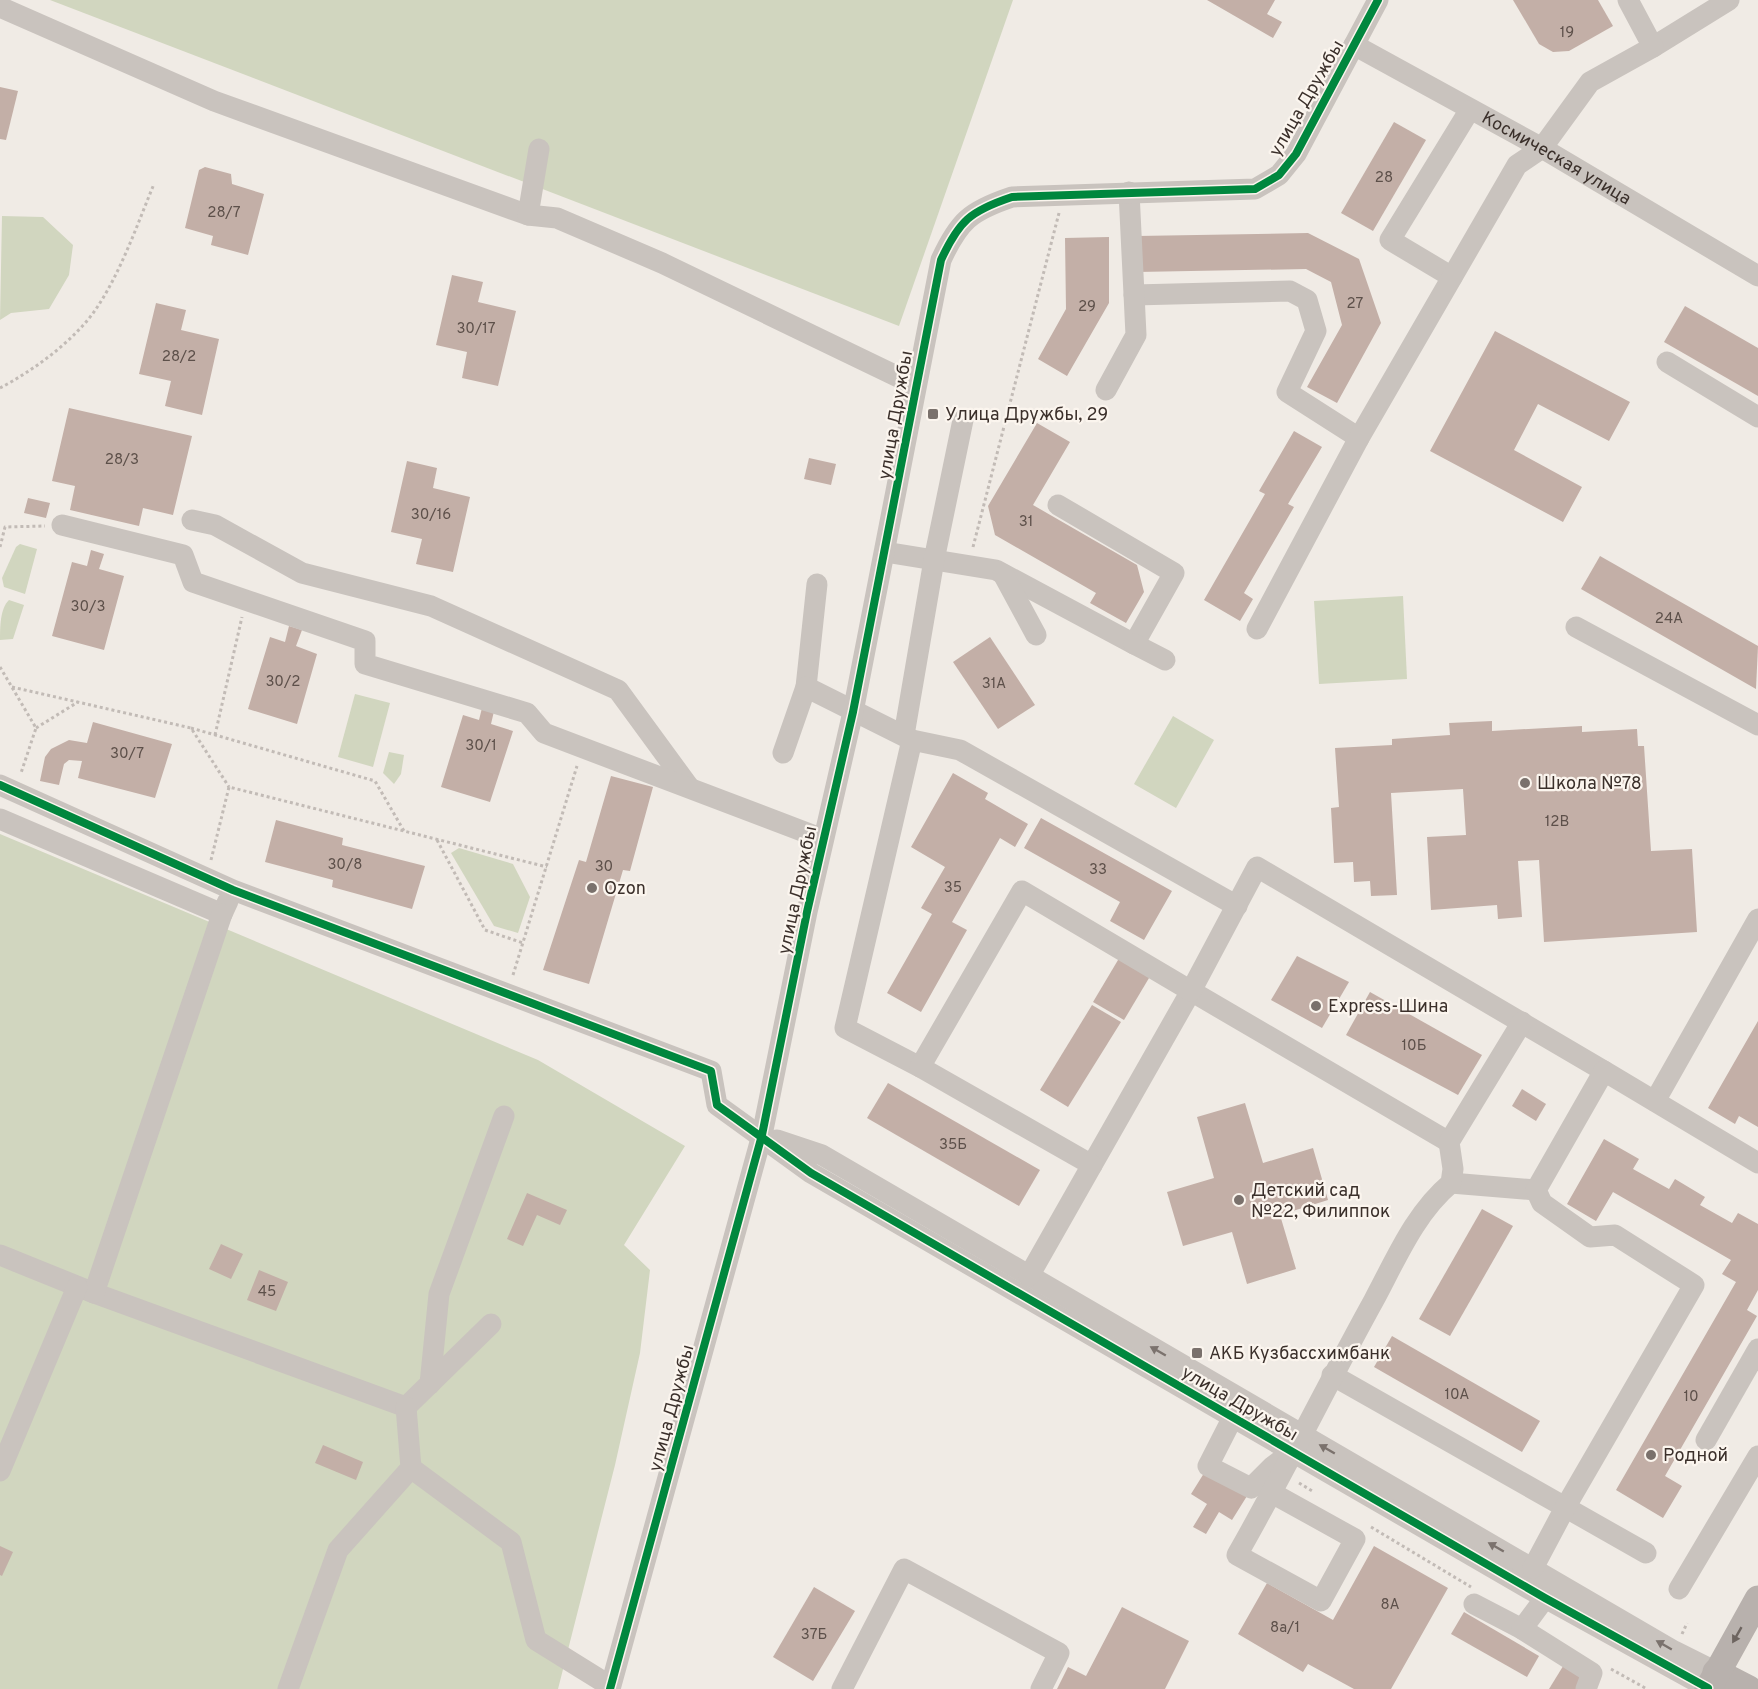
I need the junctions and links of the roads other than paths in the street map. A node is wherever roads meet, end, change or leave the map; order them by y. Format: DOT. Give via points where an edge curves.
graph roads {
  1 [pos="1378,0"];
  2 [pos="1628,0"];
  3 [pos="1729,0"];
  4 [pos="0,7"];
  5 [pos="1354,45"];
  6 [pos="1653,47"];
  7 [pos="1469,111"];
  8 [pos="1542,148"];
  9 [pos="539,149"];
  10 [pos="1129,192"];
  11 [pos="528,215"];
  12 [pos="1758,276"];
  13 [pos="1452,277"];
  14 [pos="1134,295"];
  15 [pos="1667,362"];
  16 [pos="915,385"];
  17 [pos="1106,390"];
  18 [pos="1758,417"];
  19 [pos="963,420"];
  20 [pos="1359,438"];
  21 [pos="1058,505"];
  22 [pos="192,520"];
  23 [pos="62,525"];
  24 [pos="885,552"];
  25 [pos="934,560"];
  26 [pos="1003,574"];
  27 [pos="817,584"];
  28 [pos="1576,627"];
  29 [pos="1257,629"];
  30 [pos="1036,635"];
  31 [pos="1134,644"];
  32 [pos="1165,660"];
  33 [pos="806,687"];
  34 [pos="853,712"];
  35 [pos="1758,725"];
  36 [pos="908,737"];
  37 [pos="783,753"];
  38 [pos="689,787"];
  39 [pos="7,789"];
  40 [pos="0,819"];
  41 [pos="823,839"];
  42 [pos="233,890"];
  43 [pos="1236,906"];
  44 [pos="222,914"];
  45 [pos="1758,919"];
  46 [pos="1191,991"];
  47 [pos="1522,1022"];
  48 [pos="920,1067"];
  49 [pos="1604,1071"];
  50 [pos="1654,1101"];
  51 [pos="504,1116"];
  52 [pos="762,1135"];
  53 [pos="1449,1142"];
  54 [pos="1757,1162"];
  55 [pos="1092,1165"];
  56 [pos="1451,1183"];
  57 [pos="1536,1190"];
  58 [pos="0,1255"];
  59 [pos="1029,1276"];
  60 [pos="85,1290"];
  61 [pos="491,1324"];
  62 [pos="1758,1349"];
  63 [pos="1332,1375"];
  64 [pos="430,1384"];
  65 [pos="406,1407"];
  66 [pos="1233,1417"];
  67 [pos="1706,1440"];
  68 [pos="1298,1443"];
  69 [pos="1758,1456"];
  70 [pos="411,1468"];
  71 [pos="0,1471"];
  72 [pos="1272,1493"];
  73 [pos="1566,1506"];
  74 [pos="1646,1553"];
  75 [pos="1533,1568"];
  76 [pos="1679,1589"];
  77 [pos="1545,1598"];
  78 [pos="1758,1599"];
  79 [pos="1474,1604"];
  80 [pos="1522,1629"];
  81 [pos="1714,1684"];
  82 [pos="1758,1684"];
  83 [pos="610,1687"];
  84 [pos="288,1689"];
  85 [pos="842,1689"];
  86 [pos="1041,1689"];
  87 [pos="1587,1689"];
  88 [pos="1749,1689"];
  89 [pos="1755,1689"];
  1 -- 5 [label="street, улица Дружбы"];
  2 -- 6 [label="street"];
  3 -- 6 [label="street"];
  4 -- 11 [label="street" via="214,101"];
  5 -- 7 [label="street, Космическая улица"];
  5 -- 10 [label="street, улица Дружбы" via="1296,154 1279,175 1255,189"];
  6 -- 8 [label="street" via="1590,82"];
  7 -- 8 [label="street, Космическая улица"];
  7 -- 13 [label="street" via="1390,240"];
  8 -- 12 [label="street, Космическая улица"];
  8 -- 13 [label="street" via="1517,165"];
  9 -- 11 [label="street"];
  10 -- 14 [label="street"];
  10 -- 16 [label="street, улица Дружбы" via="1012,197 982,207 955,231 941,260"];
  11 -- 16 [label="street" via="557,218 662,263"];
  13 -- 20 [label="street"];
  14 -- 17 [label="street" via="1136,335"];
  14 -- 20 [label="street" via="1290,291 1307,300 1316,331 1287,392"];
  15 -- 18 [label="street"];
  16 -- 24 [label="street, улица Дружбы"];
  19 -- 25 [label="street"];
  20 -- 29 [label="street"];
  21 -- 31 [label="street" via="1174,573"];
  22 -- 38 [label="street" via="214,525 302,573 430,606 618,690"];
  23 -- 38 [label="street" via="183,555 193,582 365,641 365,664 527,713 544,733"];
  24 -- 25 [label="street"];
  24 -- 34 [label="street, улица Дружбы"];
  25 -- 26 [label="street"];
  25 -- 36 [label="street"];
  26 -- 30 [label="street"];
  26 -- 31 [label="street"];
  27 -- 33 [label="street"];
  28 -- 35 [label="street"];
  31 -- 32 [label="street"];
  33 -- 34 [label="street"];
  33 -- 37 [label="street"];
  34 -- 36 [label="street"];
  34 -- 41 [label="street, улица Дружбы"];
  36 -- 43 [label="street" via="960,750"];
  36 -- 48 [label="street" via="845,1028"];
  38 -- 41 [label="street"];
  39 -- 42 [label="street"];
  40 -- 44 [label="street"];
  41 -- 52 [label="street, улица Дружбы"];
  42 -- 44 [label="street"];
  42 -- 52 [label="street" via="711,1071 717,1105"];
  43 -- 46 [label="street"];
  43 -- 47 [label="street" via="1257,867"];
  44 -- 60 [label="street"];
  45 -- 50 [label="street"];
  46 -- 48 [label="street" via="1022,891"];
  46 -- 53 [label="street"];
  46 -- 55 [label="street"];
  47 -- 49 [label="street"];
  47 -- 53 [label="street"];
  48 -- 55 [label="street"];
  49 -- 50 [label="street"];
  49 -- 57 [label="street"];
  50 -- 54 [label="street"];
  51 -- 64 [label="street" via="439,1294"];
  52 -- 59 [label="street, улица Дружбы" via="822,1155"];
  52 -- 66 [label="street, улица Дружбы" via="811,1173"];
  52 -- 83 [label="street, улица Дружбы"];
  53 -- 56 [label="street"];
  55 -- 59 [label="street"];
  56 -- 57 [label="street"];
  56 -- 63 [label="street" via="1424,1208"];
  57 -- 73 [label="street" via="1542,1203 1590,1237 1615,1235 1694,1285"];
  58 -- 60 [label="street"];
  68 -- 59 [label="street, улица Дружбы, one-way"];
  60 -- 65 [label="street"];
  60 -- 71 [label="street"];
  61 -- 64 [label="street"];
  62 -- 67 [label="street"];
  63 -- 68 [label="street"];
  63 -- 73 [label="street"];
  64 -- 65 [label="street"];
  65 -- 70 [label="street"];
  66 -- 68 [label="street, улица Дружбы"];
  66 -- 68 [label="street" via="1208,1466 1251,1488"];
  68 -- 72 [label="street"];
  75 -- 68 [label="street, улица Дружбы, one-way"];
  68 -- 77 [label="street, улица Дружбы"];
  69 -- 76 [label="street"];
  70 -- 83 [label="street" via="511,1542 536,1640"];
  70 -- 84 [label="street" via="338,1550"];
  72 -- 72 [label="street" via="1237,1555 1321,1601 1355,1539"];
  73 -- 74 [label="street"];
  73 -- 75 [label="street"];
  81 -- 75 [label="street, улица Дружбы, one-way"];
  77 -- 80 [label="street"];
  77 -- 81 [label="street, улица Дружбы"];
  78 -- 81 [label="main road, one-way"];
  79 -- 80 [label="street"];
  80 -- 87 [label="street" via="1592,1673"];
  81 -- 88 [label="main road, улица Дружбы"];
  82 -- 89 [label="main road"];
  85 -- 86 [label="street" via="904,1569 1059,1653"];
}
